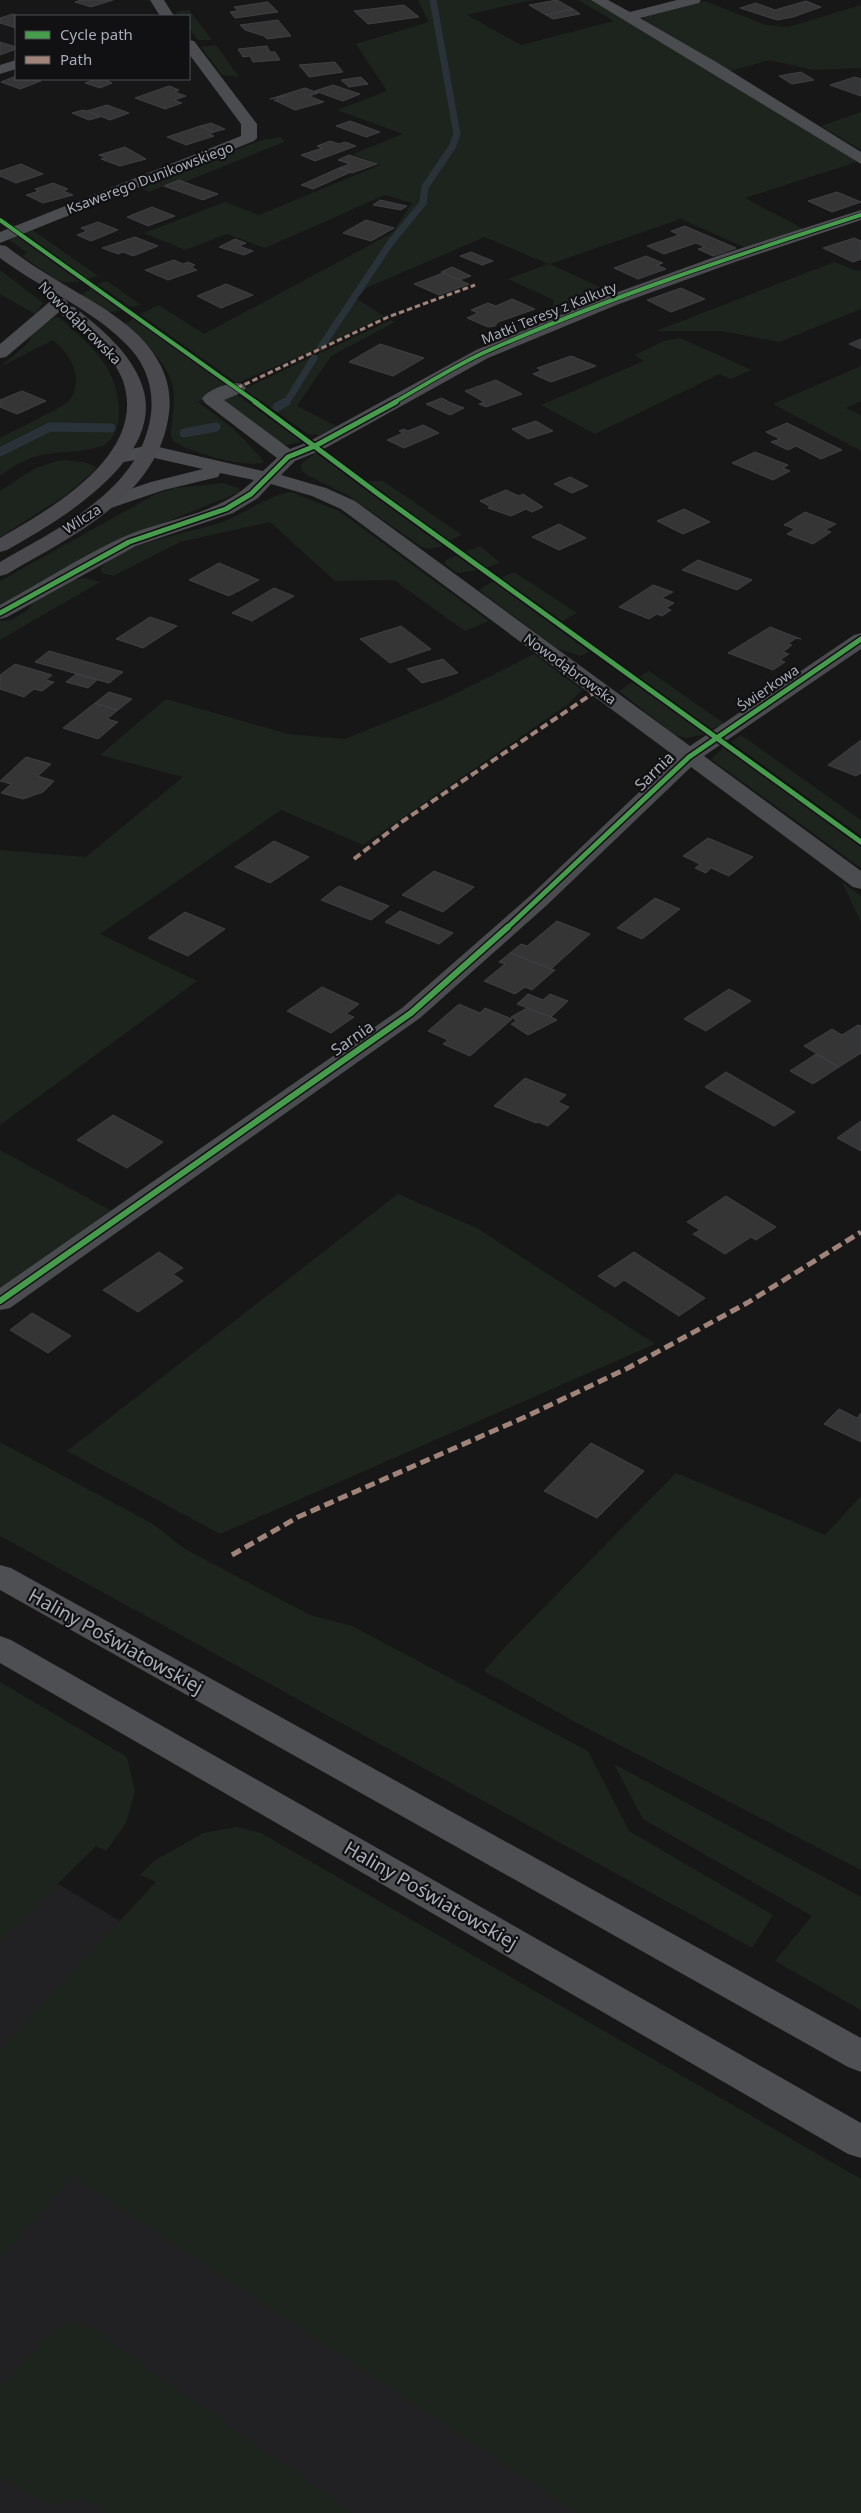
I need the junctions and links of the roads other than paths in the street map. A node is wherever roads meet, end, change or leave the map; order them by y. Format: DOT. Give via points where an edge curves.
graph roads {
  1 [pos="157,0"];
  2 [pos="598,0"];
  3 [pos="694,0"];
  4 [pos="164,15"];
  5 [pos="628,17"];
  6 [pos="190,45"];
  7 [pos="15,64"];
  8 [pos="0,70"];
  9 [pos="861,159"];
  10 [pos="861,215"];
  11 [pos="0,238"];
  12 [pos="0,250"];
  13 [pos="30,272"];
  14 [pos="60,303"];
  15 [pos="0,353"];
  16 [pos="236,388"];
  17 [pos="119,457"];
  18 [pos="288,457"];
  19 [pos="146,459"];
  20 [pos="211,473"];
  21 [pos="268,478"];
  22 [pos="105,504"];
  23 [pos="0,546"];
  24 [pos="0,570"];
  25 [pos="0,613"];
  26 [pos="861,639"];
  27 [pos="688,757"];
  28 [pos="861,882"];
  29 [pos="0,1301"];
  30 [pos="0,1576"];
  31 [pos="0,1648"];
  32 [pos="861,2056"];
  33 [pos="861,2142"];
  1 -- 4 [label="street"];
  2 -- 5 [label="street"];
  3 -- 5 [label="street"];
  5 -- 9 [label="street"];
  6 -- 11 [label="street, Ksawerego Dunikowskiego" via="249,124 249,138"];
  7 -- 8 [label="street"];
  10 -- 18 [label="street, Matki Teresy z Kalkuty" via="614,300 491,351 315,446"];
  12 -- 13 [label="street, Nowodąbrowska"];
  13 -- 14 [label="street, Nowodąbrowska"];
  13 -- 19 [label="street, Nowodąbrowska" via="123,330 156,369 162,418"];
  14 -- 15 [label="street"];
  14 -- 17 [label="street, Nowodąbrowska" via="122,362 132,382 138,401 134,426"];
  16 -- 18 [label="street" via="211,399"];
  17 -- 19 [label="street, Nowodąbrowska"];
  17 -- 23 [label="street, Wilcza" via="100,478 60,509"];
  18 -- 21 [label="street, Matki Teresy z Kalkuty"];
  19 -- 20 [label="street, Nowodąbrowska"];
  19 -- 21 [label="street, Nowodąbrowska"];
  19 -- 22 [label="street, Wilcza" via="130,482"];
  20 -- 21 [label="street, Nowodąbrowska"];
  20 -- 22 [label="street" via="150,488"];
  21 -- 25 [label="street, Matki Teresy z Kalkuty" via="251,494 226,509 129,542"];
  21 -- 27 [label="street, Nowodąbrowska" via="319,492 348,505"];
  22 -- 24 [label="street, Wilcza"];
  26 -- 27 [label="street, Świerkowa"];
  27 -- 28 [label="street, Nowodąbrowska"];
  27 -- 29 [label="street, Sarnia" via="539,900 410,1013"];
  30 -- 32 [label="main road, Haliny Poświatowskiej"];
  31 -- 33 [label="main road, Haliny Poświatowskiej"];
}
